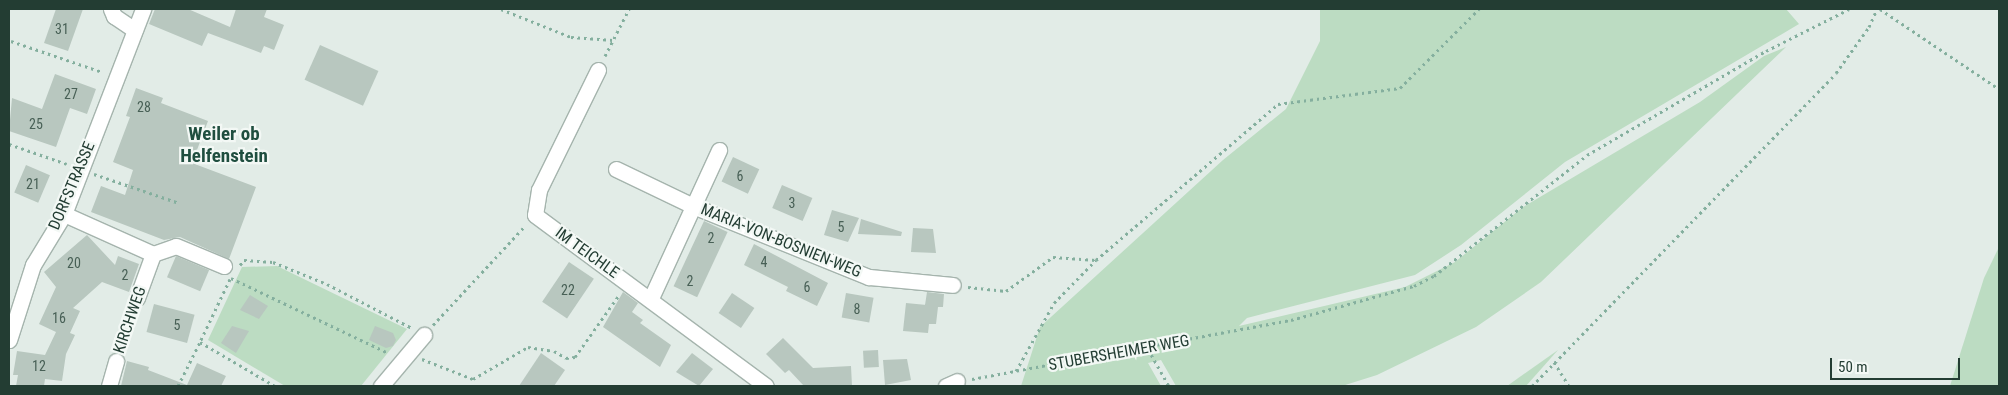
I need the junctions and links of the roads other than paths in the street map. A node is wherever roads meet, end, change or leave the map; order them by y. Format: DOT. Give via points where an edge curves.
graph roads {
  1 [pos="111,9"];
  2 [pos="143,9"];
  3 [pos="135,30"];
  4 [pos="598,70"];
  5 [pos="719,150"];
  6 [pos="616,169"];
  7 [pos="693,206"];
  8 [pos="64,214"];
  9 [pos="153,254"];
  10 [pos="229,272"];
  11 [pos="953,285"];
  12 [pos="137,298"];
  13 [pos="651,298"];
  14 [pos="12,313"];
  15 [pos="424,335"];
  16 [pos="9,340"];
  17 [pos="116,360"];
  18 [pos="109,386"];
  19 [pos="382,386"];
  20 [pos="766,386"];
  1 -- 3 [label="street" via="114,16"];
  2 -- 3 [label="street, DORFSTRASSE"];
  3 -- 8 [label="street, DORFSTRASSE"];
  4 -- 13 [label="street, IM TEICHLE" via="539,190 535,215"];
  5 -- 7 [label="street"];
  6 -- 7 [label="street, MARIA-VON-BOSNIEN-WEG"];
  7 -- 11 [label="street, MARIA-VON-BOSNIEN-WEG" via="869,277"];
  7 -- 13 [label="street"];
  8 -- 9 [label="street"];
  8 -- 14 [label="street, DORFSTRASSE" via="33,265"];
  9 -- 10 [label="street" via="176,246"];
  9 -- 12 [label="street, KIRCHWEG"];
  13 -- 20 [label="street, IM TEICHLE"];
  14 -- 16 [label="street, DORFSTRASSE"];
  15 -- 19 [label="street"];
  17 -- 18 [label="street, KIRCHWEG"];
}
